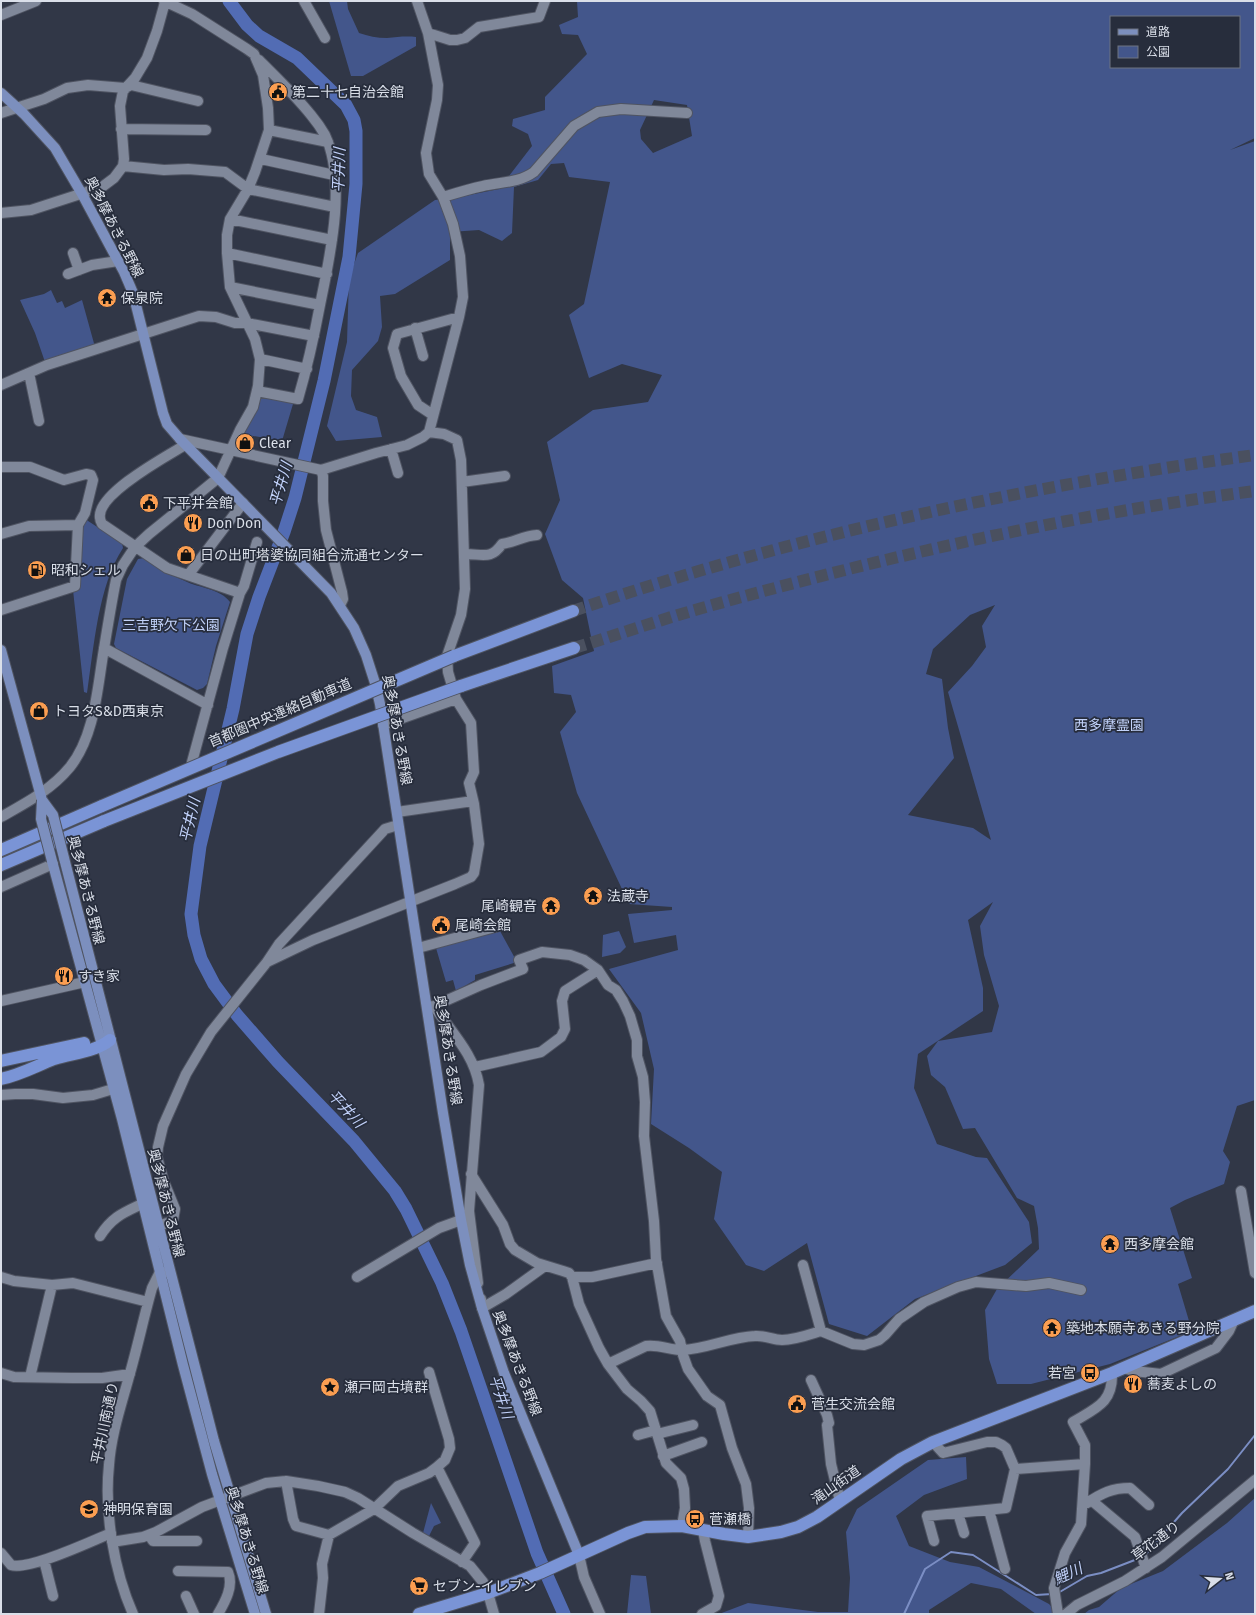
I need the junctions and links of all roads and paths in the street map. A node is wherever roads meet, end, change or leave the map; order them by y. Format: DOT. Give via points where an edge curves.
graph roads {
  1 [pos="36,1"];
  2 [pos="304,1"];
  3 [pos="417,1"];
  4 [pos="545,1"];
  5 [pos="169,2"];
  6 [pos="1,15"];
  7 [pos="428,34"];
  8 [pos="325,38"];
  9 [pos="254,54"];
  10 [pos="125,88"];
  11 [pos="1,93"];
  12 [pos="198,101"];
  13 [pos="18,108"];
  14 [pos="1,113"];
  15 [pos="687,113"];
  16 [pos="121,129"];
  17 [pos="206,130"];
  18 [pos="269,130"];
  19 [pos="328,142"];
  20 [pos="260,160"];
  21 [pos="123,166"];
  22 [pos="334,175"];
  23 [pos="248,190"];
  24 [pos="82,194"];
  25 [pos="443,197"];
  26 [pos="335,207"];
  27 [pos="1,213"];
  28 [pos="230,219"];
  29 [pos="332,240"];
  30 [pos="73,253"];
  31 [pos="227,253"];
  32 [pos="118,261"];
  33 [pos="79,270"];
  34 [pos="68,274"];
  35 [pos="326,274"];
  36 [pos="230,287"];
  37 [pos="320,305"];
  38 [pos="459,317"];
  39 [pos="247,323"];
  40 [pos="415,328"];
  41 [pos="143,335"];
  42 [pos="314,336"];
  43 [pos="423,356"];
  44 [pos="260,359"];
  45 [pos="307,369"];
  46 [pos="29,373"];
  47 [pos="1,385"];
  48 [pos="257,391"];
  49 [pos="433,414"];
  50 [pos="39,422"];
  51 [pos="429,432"];
  52 [pos="182,442"];
  53 [pos="391,449"];
  54 [pos="230,451"];
  55 [pos="1,467"];
  56 [pos="320,470"];
  57 [pos="398,473"];
  58 [pos="506,476"];
  59 [pos="218,478"];
  60 [pos="462,482"];
  61 [pos="243,504"];
  62 [pos="78,525"];
  63 [pos="1,534"];
  64 [pos="536,534"];
  65 [pos="257,542"];
  66 [pos="135,547"];
  67 [pos="465,554"];
  68 [pos="189,574"];
  69 [pos="240,593"];
  70 [pos="340,605"];
  71 [pos="1,610"];
  72 [pos="573,611"];
  73 [pos="104,648"];
  74 [pos="574,648"];
  75 [pos="1,650"];
  76 [pos="456,699"];
  77 [pos="208,704"];
  78 [pos="383,726"];
  79 [pos="192,762"];
  80 [pos="42,797"];
  81 [pos="473,801"];
  82 [pos="397,812"];
  83 [pos="1,817"];
  84 [pos="398,825"];
  85 [pos="1,850"];
  86 [pos="52,863"];
  87 [pos="1,865"];
  88 [pos="1,887"];
  89 [pos="411,902"];
  90 [pos="499,926"];
  91 [pos="418,948"];
  92 [pos="267,962"];
  93 [pos="598,970"];
  94 [pos="85,982"];
  95 [pos="1,1001"];
  96 [pos="430,1007"];
  97 [pos="104,1042"];
  98 [pos="35,1054"];
  99 [pos="1,1055"];
  100 [pos="1,1061"];
  101 [pos="1,1066"];
  102 [pos="475,1066"];
  103 [pos="36,1068"];
  104 [pos="1,1072"];
  105 [pos="1,1079"];
  106 [pos="1,1085"];
  107 [pos="113,1089"];
  108 [pos="1,1095"];
  109 [pos="471,1174"];
  110 [pos="1241,1191"];
  111 [pos="142,1204"];
  112 [pos="461,1220"];
  113 [pos="158,1226"];
  114 [pos="100,1236"];
  115 [pos="657,1263"];
  116 [pos="803,1265"];
  117 [pos="545,1266"];
  118 [pos="169,1271"];
  119 [pos="1255,1273"];
  120 [pos="159,1274"];
  121 [pos="1,1277"];
  122 [pos="357,1277"];
  123 [pos="572,1277"];
  124 [pos="52,1285"];
  125 [pos="1081,1290"];
  126 [pos="148,1302"];
  127 [pos="482,1308"];
  128 [pos="1255,1311"];
  129 [pos="1234,1320"];
  130 [pos="821,1331"];
  131 [pos="683,1350"];
  132 [pos="608,1364"];
  133 [pos="1123,1368"];
  134 [pos="429,1372"];
  135 [pos="1,1373"];
  136 [pos="1112,1373"];
  137 [pos="130,1374"];
  138 [pos="30,1377"];
  139 [pos="811,1380"];
  140 [pos="693,1425"];
  141 [pos="657,1432"];
  142 [pos="638,1435"];
  143 [pos="702,1442"];
  144 [pos="933,1442"];
  145 [pos="663,1456"];
  146 [pos="1085,1464"];
  147 [pos="438,1467"];
  148 [pos="1015,1469"];
  149 [pos="1255,1480"];
  150 [pos="286,1481"];
  151 [pos="225,1498"];
  152 [pos="1092,1500"];
  153 [pos="840,1501"];
  154 [pos="1082,1505"];
  155 [pos="1149,1505"];
  156 [pos="374,1509"];
  157 [pos="989,1510"];
  158 [pos="958,1513"];
  159 [pos="682,1526"];
  160 [pos="703,1530"];
  161 [pos="964,1533"];
  162 [pos="149,1535"];
  163 [pos="329,1535"];
  164 [pos="748,1537"];
  165 [pos="112,1538"];
  166 [pos="197,1541"];
  167 [pos="934,1541"];
  168 [pos="1,1553"];
  169 [pos="575,1557"];
  170 [pos="44,1560"];
  171 [pos="462,1562"];
  172 [pos="1146,1565"];
  173 [pos="1005,1568"];
  174 [pos="178,1570"];
  175 [pos="488,1593"];
  176 [pos="53,1596"];
  177 [pos="186,1596"];
  178 [pos="133,1614"];
  179 [pos="194,1614"];
  180 [pos="218,1614"];
  181 [pos="255,1614"];
  182 [pos="266,1614"];
  183 [pos="319,1614"];
  184 [pos="419,1614"];
  185 [pos="494,1614"];
  186 [pos="600,1614"];
  187 [pos="702,1614"];
  188 [pos="1058,1614"];
  189 [pos="1066,1614"];
  1 -- 6 [label="street"];
  2 -- 8 [label="street"];
  3 -- 7 [label="street"];
  4 -- 7 [label="street" via="539,17 479,28 465,38 450,40"];
  5 -- 9 [label="street"];
  5 -- 10 [label="street" via="147,58 135,78"];
  7 -- 25 [label="street" via="438,86 426,153 429,174"];
  9 -- 18 [label="street" via="263,75"];
  9 -- 19 [label="street" via="296,97"];
  10 -- 12 [label="street" via="131,85"];
  10 -- 13 [label="street" via="88,85 66,88"];
  10 -- 16 [label="street" via="120,106"];
  11 -- 13 [label="main road, 奥多摩あきる野線"];
  13 -- 14 [label="street"];
  13 -- 24 [label="main road, 奥多摩あきる野線" via="55,148"];
  15 -- 25 [label="street" via="621,109 598,112 574,126 528,176"];
  16 -- 17 [label="street"];
  16 -- 21 [label="street"];
  18 -- 19 [label="street"];
  18 -- 20 [label="street"];
  19 -- 22 [label="street"];
  20 -- 22 [label="street"];
  20 -- 23 [label="street"];
  21 -- 23 [label="street" via="225,172"];
  21 -- 24 [label="street" via="114,178 102,187"];
  22 -- 26 [label="street"];
  23 -- 26 [label="street"];
  23 -- 28 [label="street"];
  24 -- 27 [label="street" via="31,210"];
  24 -- 32 [label="main road, 奥多摩あきる野線"];
  25 -- 38 [label="street" via="453,224 460,256 463,301"];
  26 -- 29 [label="street"];
  28 -- 29 [label="street"];
  28 -- 31 [label="street"];
  29 -- 35 [label="street"];
  30 -- 33 [label="street"];
  31 -- 35 [label="street"];
  31 -- 36 [label="street"];
  32 -- 33 [label="street"];
  32 -- 41 [label="main road, 奥多摩あきる野線" via="133,293"];
  33 -- 34 [label="street"];
  35 -- 37 [label="street"];
  36 -- 37 [label="street"];
  36 -- 39 [label="street"];
  37 -- 42 [label="street"];
  38 -- 40 [label="street"];
  38 -- 49 [label="street"];
  39 -- 41 [label="street" via="199,316"];
  39 -- 42 [label="street"];
  39 -- 44 [label="street" via="255,339"];
  40 -- 43 [label="street"];
  40 -- 49 [label="street" via="397,334 393,348 400,376 418,405"];
  41 -- 46 [label="street"];
  41 -- 52 [label="main road, 奥多摩あきる野線" via="164,418"];
  42 -- 45 [label="street"];
  44 -- 45 [label="street"];
  44 -- 48 [label="street"];
  45 -- 48 [label="street" via="298,399"];
  46 -- 47 [label="street"];
  46 -- 50 [label="street"];
  48 -- 54 [label="street" via="253,407"];
  49 -- 51 [label="street"];
  51 -- 53 [label="street" via="423,438"];
  51 -- 60 [label="street" via="444,434 457,440"];
  52 -- 54 [label="street"];
  52 -- 59 [label="main road, 奥多摩あきる野線"];
  52 -- 66 [label="street" via="123,484 101,510 102,524"];
  53 -- 56 [label="street"];
  53 -- 57 [label="street"];
  54 -- 56 [label="street"];
  54 -- 59 [label="street"];
  55 -- 62 [label="street" via="30,468 64,480 91,475 93,480 85,513"];
  56 -- 70 [label="street" via="323,476 326,530 342,592 343,599"];
  58 -- 60 [label="street"];
  59 -- 61 [label="main road, 奥多摩あきる野線"];
  59 -- 66 [label="street"];
  60 -- 67 [label="street"];
  61 -- 68 [label="street"];
  61 -- 70 [label="main road, 奥多摩あきる野線" via="296,556"];
  62 -- 63 [label="street" via="29,526"];
  62 -- 71 [label="street" via="75,586"];
  64 -- 67 [label="street" via="502,544 496,553 490,555"];
  65 -- 69 [label="street"];
  66 -- 68 [label="street" via="167,568"];
  66 -- 73 [label="street" via="116,580"];
  67 -- 76 [label="street" via="466,580 461,615 447,656 448,672"];
  68 -- 69 [label="street"];
  69 -- 77 [label="street"];
  70 -- 78 [label="main road, 奥多摩あきる野線" via="366,655 375,683"];
  72 -- 85 [label="highway, 首都圏中央連絡自動車道, bridge" via="454,656"];
  73 -- 77 [label="street"];
  73 -- 80 [label="street" via="96,699 85,740 70,766"];
  74 -- 87 [label="highway, bridge" via="278,752"];
  75 -- 80 [label="main road, 奥多摩あきる野線"];
  76 -- 78 [label="street"];
  76 -- 81 [label="street" via="471,723 474,772 469,783"];
  77 -- 79 [label="street"];
  78 -- 82 [label="main road, 奥多摩あきる野線"];
  80 -- 83 [label="street"];
  80 -- 86 [label="main road, 奥多摩あきる野線, bridge" via="41,818"];
  80 -- 97 [label="main road, 奥多摩あきる野線, bridge" via="53,815 64,858"];
  81 -- 82 [label="street"];
  81 -- 89 [label="street" via="479,844 474,873 456,884"];
  82 -- 84 [label="main road, 奥多摩あきる野線"];
  84 -- 89 [label="main road, 奥多摩あきる野線"];
  84 -- 92 [label="street" via="385,828 279,944"];
  86 -- 88 [label="street"];
  86 -- 94 [label="main road, 奥多摩あきる野線"];
  89 -- 91 [label="main road, 奥多摩あきる野線"];
  89 -- 92 [label="street" via="313,940"];
  90 -- 91 [label="street"];
  91 -- 96 [label="main road, 奥多摩あきる野線"];
  92 -- 113 [label="street" via="211,1032 186,1074 163,1126 157,1157 175,1209 173,1220"];
  93 -- 96 [label="street" via="584,960 570,955 542,952 519,960 523,969"];
  93 -- 102 [label="street" via="564,991 562,1001 565,1029 561,1036 541,1052"];
  93 -- 115 [label="street" via="623,1001 636,1040 643,1077 644,1136"];
  94 -- 95 [label="street"];
  94 -- 97 [label="main road, 奥多摩あきる野線"];
  96 -- 102 [label="street" via="464,1047"];
  96 -- 112 [label="main road, 奥多摩あきる野線"];
  97 -- 98 [label="highway"];
  97 -- 103 [label="highway"];
  97 -- 107 [label="main road, 奥多摩あきる野線"];
  97 -- 113 [label="main road, 奥多摩あきる野線"];
  98 -- 99 [label="highway"];
  98 -- 100 [label="highway"];
  98 -- 101 [label="highway"];
  98 -- 104 [label="highway" via="20,1065"];
  102 -- 109 [label="street" via="479,1085"];
  103 -- 105 [label="highway"];
  103 -- 106 [label="highway" via="18,1080"];
  107 -- 108 [label="street" via="93,1095 63,1098 33,1094"];
  107 -- 111 [label="main road, 奥多摩あきる野線"];
  109 -- 117 [label="street" via="503,1225 510,1244 515,1250"];
  109 -- 127 [label="street" via="469,1212"];
  110 -- 119 [label="street"];
  111 -- 114 [label="street" via="118,1216"];
  111 -- 120 [label="main road, 奥多摩あきる野線"];
  112 -- 122 [label="street" via="436,1230"];
  112 -- 127 [label="main road, 奥多摩あきる野線"];
  113 -- 118 [label="main road, 奥多摩あきる野線"];
  115 -- 123 [label="street" via="592,1277"];
  115 -- 131 [label="street" via="666,1316"];
  116 -- 130 [label="street"];
  117 -- 123 [label="street" via="569,1273"];
  117 -- 127 [label="street"];
  118 -- 120 [label="street"];
  118 -- 151 [label="main road, 奥多摩あきる野線" via="214,1441"];
  120 -- 126 [label="street, 平井川南通り"];
  120 -- 151 [label="main road, 奥多摩あきる野線"];
  121 -- 124 [label="street"];
  123 -- 132 [label="street" via="579,1304"];
  124 -- 126 [label="street" via="73,1283"];
  124 -- 138 [label="street"];
  125 -- 130 [label="street" via="1049,1283 1026,1286 976,1282 924,1302 899,1319 879,1340 864,1345 853,1344"];
  126 -- 137 [label="street, 平井川南通り"];
  127 -- 169 [label="main road, 奥多摩あきる野線" via="504,1373"];
  128 -- 129 [label="highway, 滝山街道"];
  129 -- 133 [label="highway, 滝山街道"];
  129 -- 133 [label="street" via="1216,1348 1161,1374"];
  130 -- 131 [label="street" via="781,1340 756,1335 703,1348"];
  131 -- 132 [label="street" via="646,1346"];
  131 -- 164 [label="street" via="688,1369 702,1390 720,1405 732,1448 746,1484 749,1508"];
  132 -- 141 [label="street" via="627,1389 650,1411"];
  133 -- 136 [label="highway, 滝山街道"];
  134 -- 147 [label="street" via="446,1426 450,1448 445,1460"];
  135 -- 138 [label="street" via="14,1377"];
  136 -- 144 [label="highway, 滝山街道"];
  136 -- 146 [label="street" via="1108,1398 1073,1422 1083,1440"];
  137 -- 138 [label="street" via="102,1378"];
  137 -- 165 [label="street, 平井川南通り" via="108,1467"];
  139 -- 153 [label="street" via="828,1419 831,1464"];
  140 -- 141 [label="street"];
  141 -- 142 [label="street"];
  141 -- 145 [label="street"];
  143 -- 145 [label="street"];
  144 -- 148 [label="street" via="943,1453 986,1442 996,1442 1006,1448"];
  144 -- 153 [label="highway, 滝山街道" via="901,1459"];
  145 -- 159 [label="street" via="683,1483 685,1508"];
  146 -- 148 [label="street"];
  146 -- 154 [label="street"];
  147 -- 156 [label="street" via="398,1486"];
  147 -- 171 [label="street" via="475,1543"];
  148 -- 157 [label="street" via="1006,1508"];
  149 -- 172 [label="street, 草花通り" via="1162,1557"];
  150 -- 151 [label="street" via="266,1483"];
  150 -- 156 [label="street" via="345,1492"];
  150 -- 163 [label="street" via="296,1526"];
  151 -- 162 [label="street"];
  151 -- 181 [label="main road, 奥多摩あきる野線"];
  151 -- 182 [label="main road, 奥多摩あきる野線"];
  152 -- 154 [label="street"];
  152 -- 155 [label="street" via="1117,1488 1130,1488"];
  152 -- 172 [label="street" via="1135,1537"];
  153 -- 164 [label="highway, 滝山街道" via="798,1527"];
  154 -- 188 [label="street" via="1081,1524 1065,1553 1054,1588"];
  156 -- 163 [label="street"];
  156 -- 171 [label="street"];
  157 -- 158 [label="street"];
  157 -- 173 [label="street"];
  158 -- 161 [label="street"];
  158 -- 167 [label="street" via="927,1516"];
  159 -- 160 [label="highway, 滝山街道"];
  159 -- 169 [label="highway, 滝山街道" via="646,1527"];
  160 -- 164 [label="highway, 滝山街道"];
  160 -- 187 [label="street" via="718,1596 716,1606"];
  162 -- 165 [label="street"];
  162 -- 166 [label="street" via="153,1541"];
  163 -- 183 [label="street" via="322,1564"];
  165 -- 170 [label="street"];
  165 -- 178 [label="street, 平井川南通り" via="122,1586"];
  168 -- 170 [label="street" via="16,1567"];
  169 -- 175 [label="highway, 滝山街道"];
  169 -- 186 [label="street"];
  170 -- 176 [label="street"];
  171 -- 175 [label="street" via="476,1572"];
  172 -- 189 [label="street, 草花通り" via="1125,1581 1077,1605"];
  174 -- 180 [label="street" via="228,1572 229,1588"];
  175 -- 184 [label="highway, 滝山街道"];
  175 -- 185 [label="street"];
  177 -- 179 [label="street"];
}
